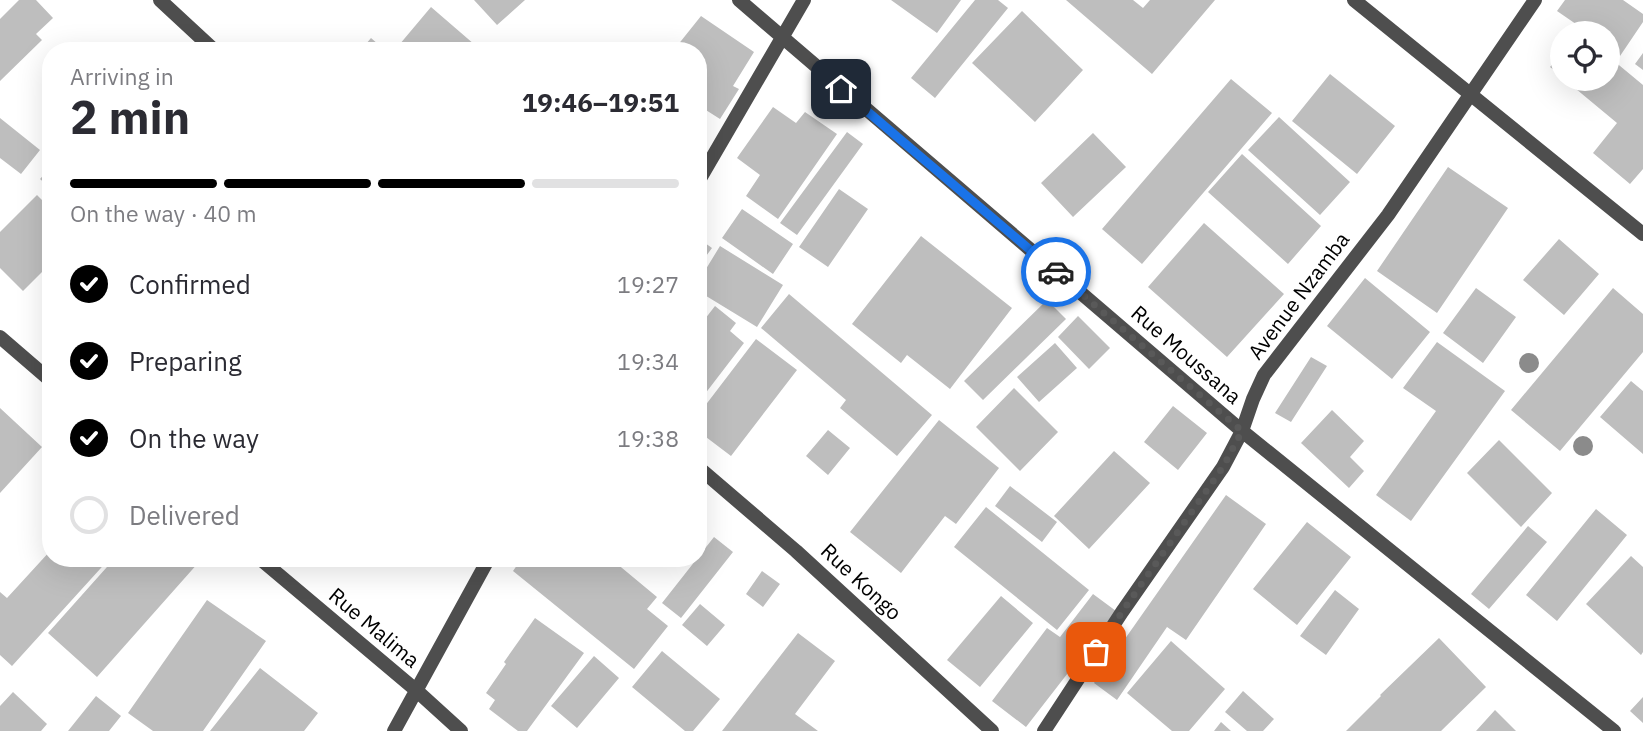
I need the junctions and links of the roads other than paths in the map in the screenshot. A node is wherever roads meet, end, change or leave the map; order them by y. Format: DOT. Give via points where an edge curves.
graph roads {
  1 [pos="160,0"];
  2 [pos="739,0"];
  3 [pos="804,0"];
  4 [pos="1354,0"];
  5 [pos="1535,0"];
  6 [pos="783,38"];
  7 [pos="205,42"];
  8 [pos="1471,94"];
  9 [pos="707,167"];
  10 [pos="1643,234"];
  11 [pos="0,337"];
  12 [pos="42,373"];
  13 [pos="1242,431"];
  14 [pos="707,475"];
  15 [pos="270,567"];
  16 [pos="484,567"];
  17 [pos="417,691"];
  18 [pos="394,731"];
  19 [pos="461,731"];
  20 [pos="992,731"];
  21 [pos="1044,731"];
  22 [pos="1614,731"];
  1 -- 7 [label="street"];
  2 -- 6 [label="street, Rue Moussana"];
  3 -- 6 [label="street"];
  4 -- 8 [label="street"];
  5 -- 8 [label="street, Avenue Nzamba"];
  6 -- 9 [label="street"];
  6 -- 13 [label="street, Rue Moussana"];
  8 -- 10 [label="street"];
  8 -- 13 [label="street, Avenue Nzamba" via="1388,215 1264,375"];
  11 -- 12 [label="street"];
  13 -- 21 [label="street, Avenue Nzamba" via="1223,467"];
  13 -- 22 [label="street, Rue Moussana"];
  14 -- 20 [label="street, Rue Kongo"];
  15 -- 17 [label="street, Rue Malima"];
  16 -- 17 [label="street"];
  17 -- 18 [label="street"];
  17 -- 19 [label="street, Rue Malima"];
}
